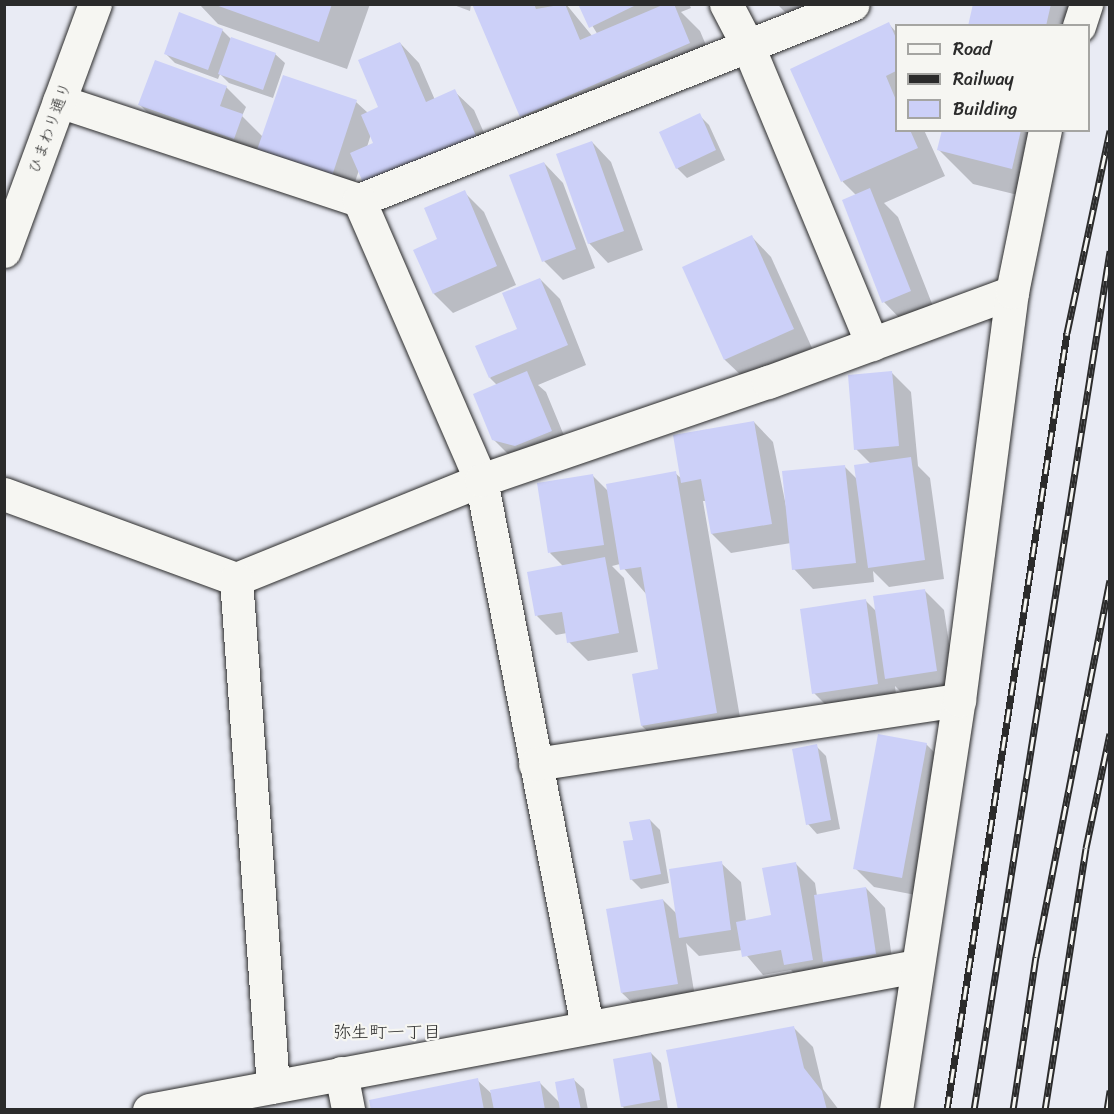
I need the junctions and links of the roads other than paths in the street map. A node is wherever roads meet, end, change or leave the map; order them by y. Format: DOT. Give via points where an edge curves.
graph roads {
  1 [pos="95,4"];
  2 [pos="726,4"];
  3 [pos="853,4"];
  4 [pos="1086,4"];
  5 [pos="1080,24"];
  6 [pos="748,46"];
  7 [pos="59,101"];
  8 [pos="1045,132"];
  9 [pos="359,200"];
  10 [pos="4,252"];
  11 [pos="1012,292"];
  12 [pos="872,344"];
  13 [pos="481,480"];
  14 [pos="4,494"];
  15 [pos="236,579"];
  16 [pos="959,700"];
  17 [pos="535,764"];
  18 [pos="917,966"];
  19 [pos="587,1026"];
  20 [pos="341,1072"];
  21 [pos="273,1087"];
  22 [pos="149,1110"];
  23 [pos="348,1110"];
  24 [pos="896,1110"];
  1 -- 7 [label="street, ひまわり通り"];
  2 -- 6 [label="street"];
  3 -- 6 [label="street"];
  4 -- 5 [label="street"];
  6 -- 9 [label="street"];
  6 -- 12 [label="street"];
  7 -- 9 [label="street"];
  7 -- 10 [label="street, ひまわり通り"];
  8 -- 11 [label="street"];
  9 -- 13 [label="street"];
  11 -- 12 [label="street"];
  11 -- 16 [label="street"];
  12 -- 13 [label="street"];
  13 -- 15 [label="street"];
  13 -- 17 [label="street"];
  14 -- 15 [label="street"];
  15 -- 21 [label="street"];
  16 -- 17 [label="street"];
  16 -- 18 [label="street"];
  17 -- 19 [label="street"];
  18 -- 19 [label="street"];
  18 -- 24 [label="street"];
  19 -- 20 [label="street"];
  20 -- 21 [label="street"];
  20 -- 23 [label="street"];
  21 -- 22 [label="street"];
}
